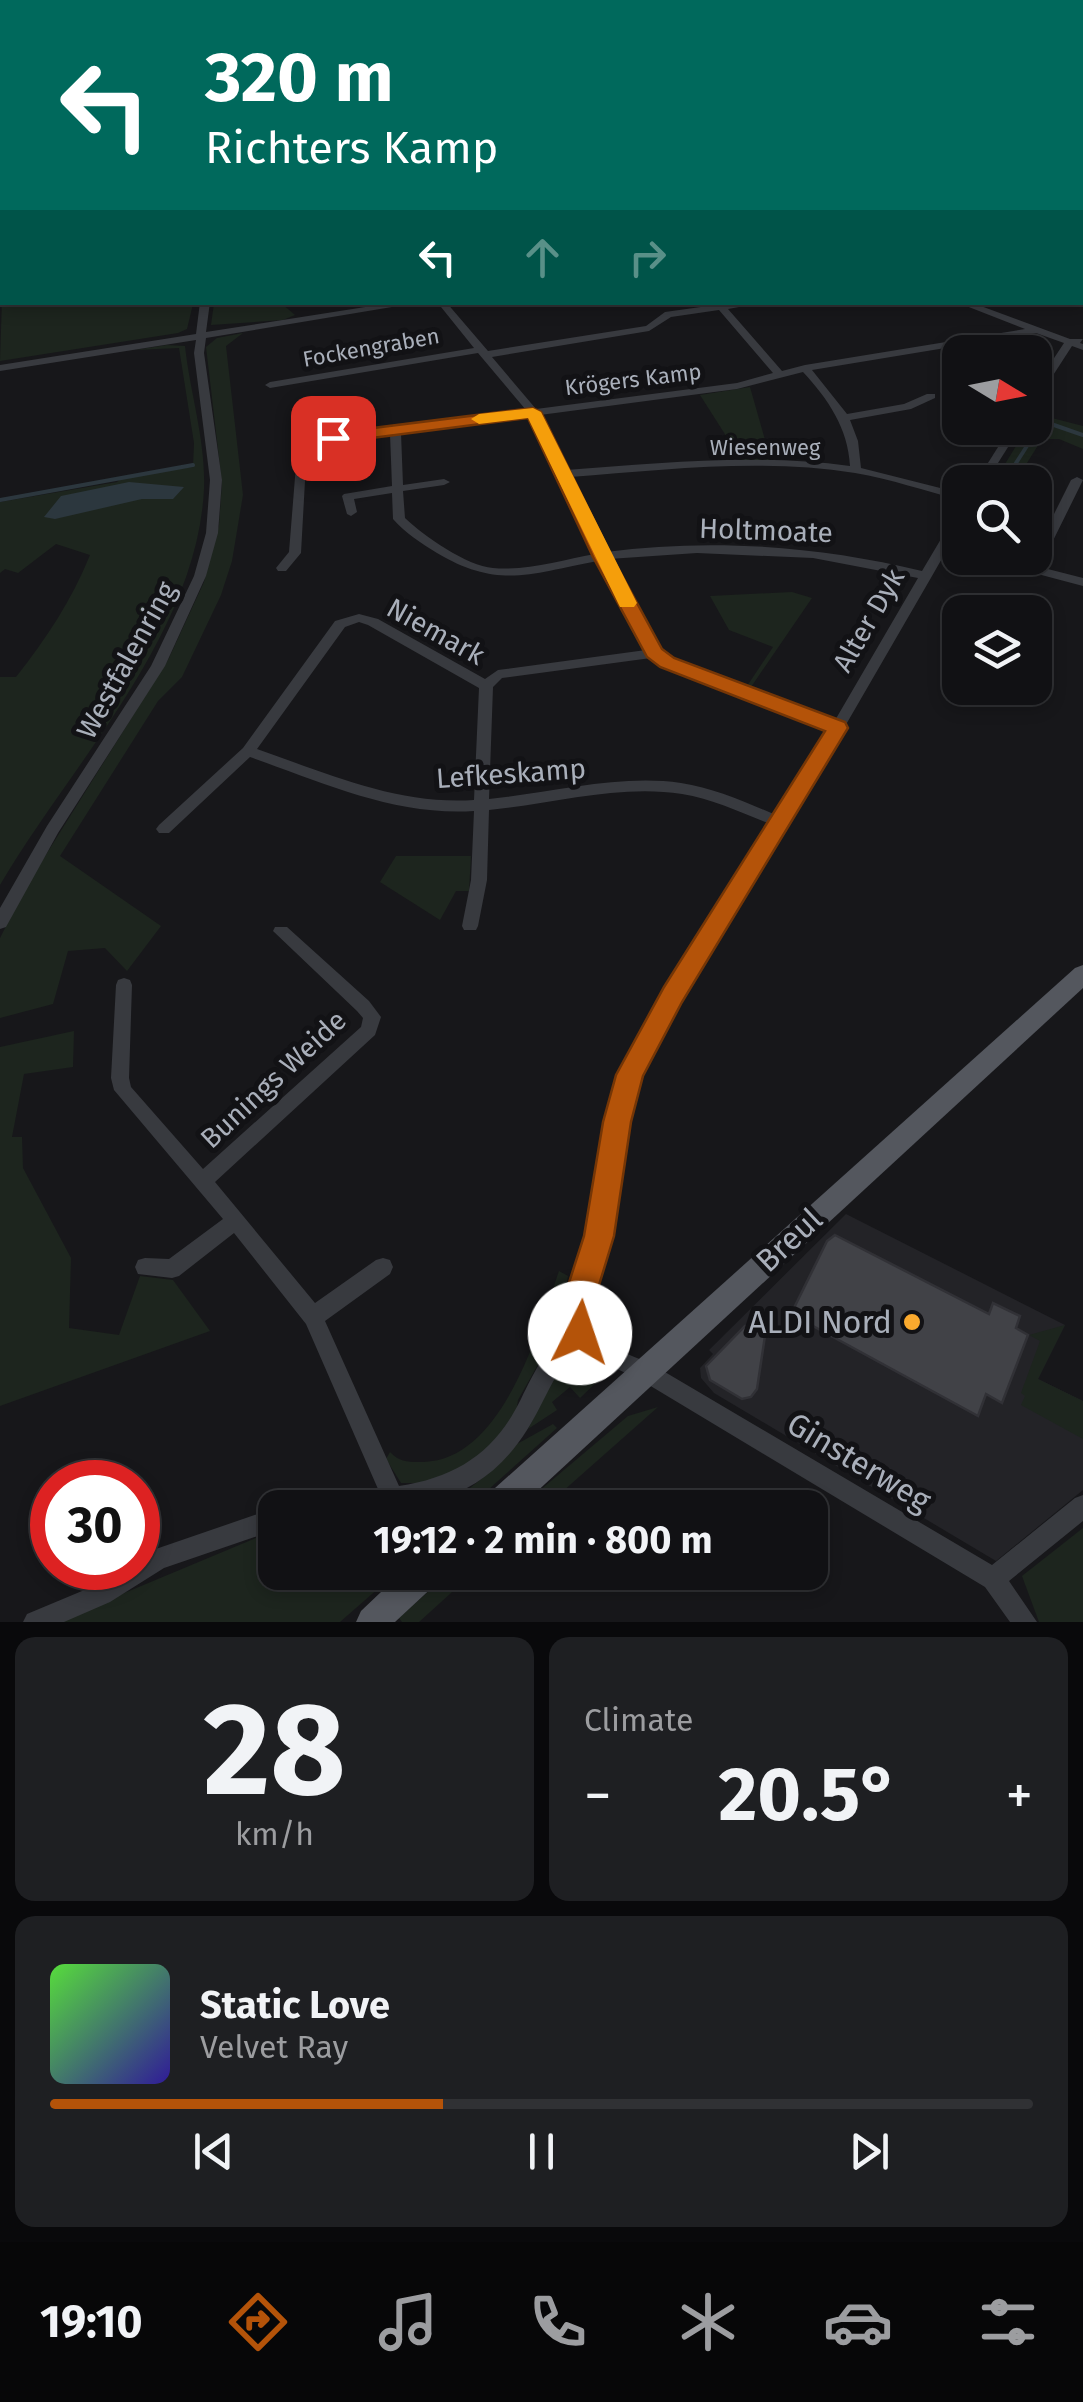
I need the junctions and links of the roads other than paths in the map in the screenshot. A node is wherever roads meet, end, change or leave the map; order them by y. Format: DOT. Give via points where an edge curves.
graph roads {
  1 [pos="809,0"];
  2 [pos="831,0"];
  3 [pos="204,305"];
  4 [pos="399,305"];
  5 [pos="443,305"];
  6 [pos="713,305"];
  7 [pos="719,305"];
  8 [pos="968,305"];
  9 [pos="1036,330"];
  10 [pos="198,336"];
  11 [pos="1083,340"];
  12 [pos="1070,342"];
  13 [pos="1083,347"];
  14 [pos="480,352"];
  15 [pos="0,368"];
  16 [pos="805,368"];
  17 [pos="1052,369"];
  18 [pos="780,375"];
  19 [pos="270,385"];
  20 [pos="931,396"];
  21 [pos="533,412"];
  22 [pos="844,418"];
  23 [pos="395,430"];
  24 [pos="856,470"];
  25 [pos="566,474"];
  26 [pos="1077,480"];
  27 [pos="444,482"];
  28 [pos="398,488"];
  29 [pos="942,492"];
  30 [pos="351,512"];
  31 [pos="1052,530"];
  32 [pos="942,548"];
  33 [pos="602,557"];
  34 [pos="282,568"];
  35 [pos="1052,573"];
  36 [pos="926,576"];
  37 [pos="1083,582"];
  38 [pos="654,653"];
  39 [pos="486,686"];
  40 [pos="837,728"];
  41 [pos="248,751"];
  42 [pos="482,804"];
  43 [pos="780,822"];
  44 [pos="164,829"];
  45 [pos="0,924"];
  46 [pos="470,926"];
  47 [pos="282,931"];
  48 [pos="1083,974"];
  49 [pos="124,986"];
  50 [pos="203,1181"];
  51 [pos="236,1220"];
  52 [pos="146,1266"];
  53 [pos="382,1267"];
  54 [pos="314,1316"];
  55 [pos="580,1333"];
  56 [pos="646,1372"];
  57 [pos="390,1490"];
  58 [pos="424,1490"];
  59 [pos="516,1490"];
  60 [pos="1083,1506"];
  61 [pos="258,1524"];
  62 [pos="994,1579"];
  63 [pos="407,1590"];
  64 [pos="36,1622"];
  65 [pos="372,1622"];
  66 [pos="1025,1622"];
  1 -- 2 [label="street"];
  3 -- 10 [label="street, Westfalenring"];
  4 -- 10 [label="street"];
  5 -- 14 [label="street"];
  6 -- 14 [label="street, Fockengraben" via="662,316 649,328"];
  7 -- 18 [label="street"];
  8 -- 9 [label="street"];
  9 -- 12 [label="street"];
  9 -- 16 [label="street, Krögers Kamp"];
  10 -- 15 [label="street"];
  10 -- 45 [label="street, Westfalenring" via="216,480 200,576 158,666"];
  11 -- 12 [label="street"];
  12 -- 13 [label="street"];
  12 -- 17 [label="street"];
  14 -- 19 [label="street, Fockengraben"];
  14 -- 21 [label="street"];
  16 -- 18 [label="street, Krögers Kamp"];
  16 -- 22 [label="street"];
  18 -- 21 [label="street, Krögers Kamp"];
  20 -- 22 [label="street"];
  21 -- 23 [label="street, Krögers Kamp"];
  21 -- 25 [label="street"];
  22 -- 24 [label="street"];
  23 -- 28 [label="street, Holtmoate"];
  23 -- 34 [label="street, Krögers Kamp" via="302,442 294,552"];
  24 -- 25 [label="street, Wiesenweg" via="710,466"];
  24 -- 29 [label="street, Wiesenweg"];
  25 -- 33 [label="street"];
  26 -- 31 [label="street"];
  27 -- 28 [label="street"];
  28 -- 30 [label="street" via="347,490"];
  28 -- 33 [label="street, Holtmoate" via="405,526 478,569"];
  32 -- 36 [label="street, Alter Dyk"];
  33 -- 36 [label="street, Holtmoate" via="785,552"];
  33 -- 38 [label="street"];
  35 -- 37 [label="street"];
  36 -- 40 [label="street, Alter Dyk"];
  38 -- 39 [label="street, Niemark" via="498,674"];
  38 -- 40 [label="street"];
  39 -- 41 [label="street, Niemark" via="359,618 340,624"];
  39 -- 42 [label="street"];
  40 -- 43 [label="street, Alter Dyk"];
  41 -- 42 [label="street, Lefkeskamp" via="398,800"];
  41 -- 44 [label="street, Niemark"];
  42 -- 43 [label="street, Lefkeskamp" via="670,787"];
  42 -- 46 [label="street"];
  43 -- 55 [label="street, Alter Dyk" via="630,1075 581,1295"];
  47 -- 50 [label="street, Bunings Weide" via="364,1006 372,1018 369,1030"];
  48 -- 56 [label="main road, Breul"];
  49 -- 50 [label="street, Bunings Weide" via="124,1090"];
  50 -- 51 [label="street, Bunings Weide"];
  51 -- 52 [label="street" via="172,1269"];
  51 -- 54 [label="street, Bunings Weide"];
  53 -- 54 [label="street"];
  54 -- 57 [label="street, Bunings Weide"];
  55 -- 56 [label="street" via="602,1352"];
  55 -- 58 [label="street" via="562,1345 514,1437 455,1485"];
  56 -- 59 [label="main road, Breul"];
  56 -- 62 [label="street, Ginsterweg"];
  60 -- 62 [label="street"];
  61 -- 64 [label="street" via="158,1559 102,1594"];
  62 -- 66 [label="street, Ginsterweg"];
  63 -- 65 [label="main road"];
}
